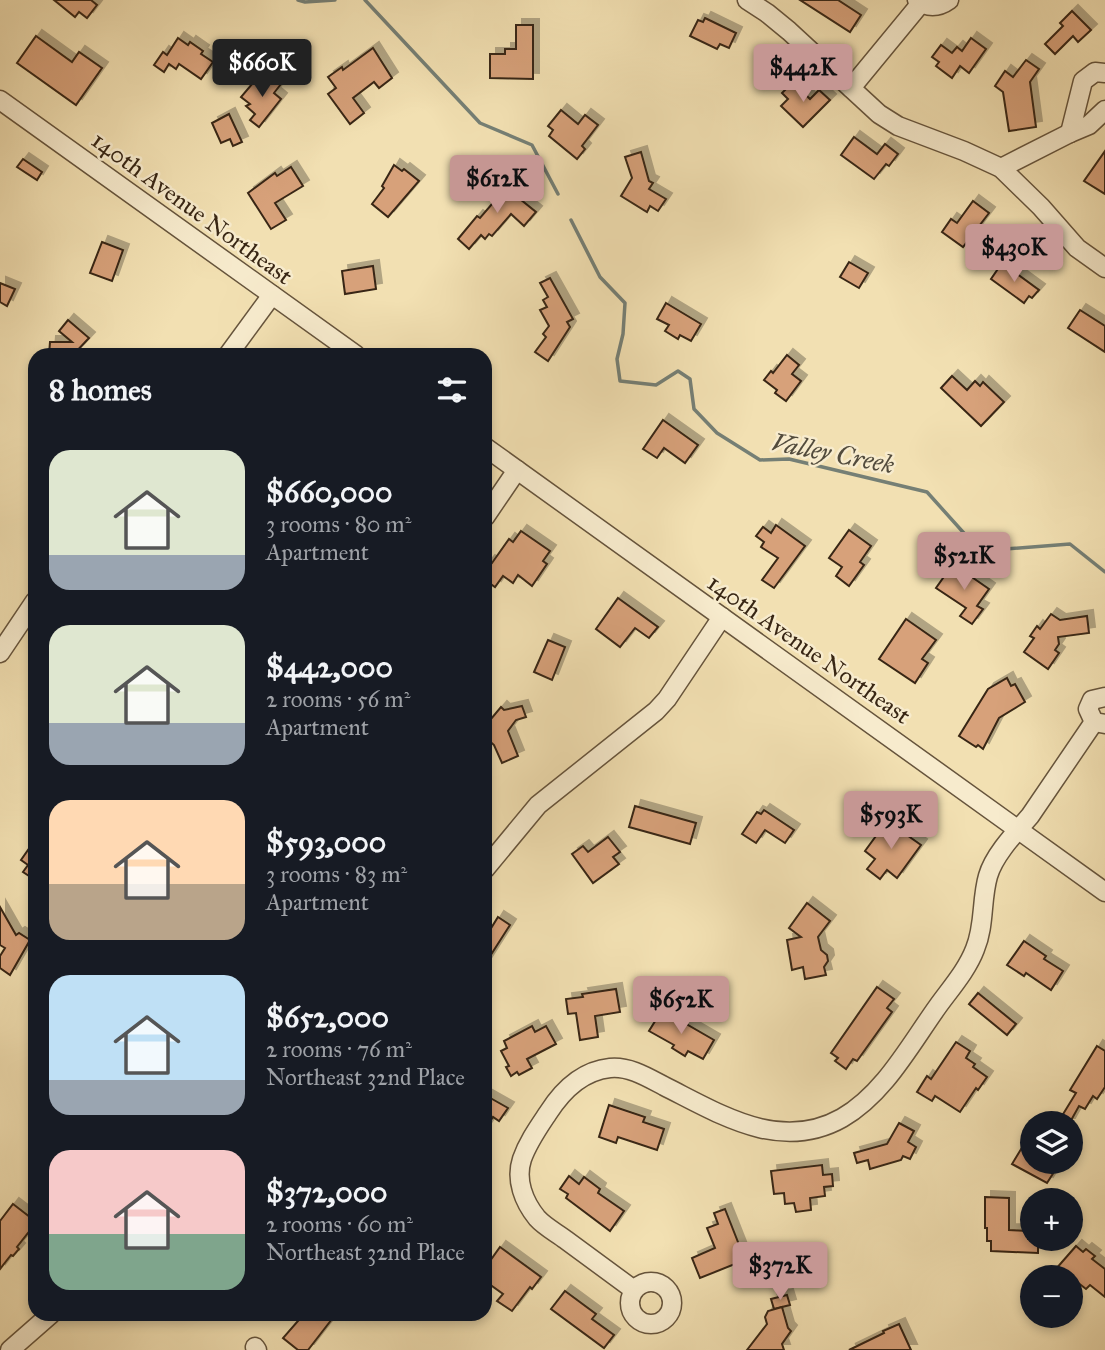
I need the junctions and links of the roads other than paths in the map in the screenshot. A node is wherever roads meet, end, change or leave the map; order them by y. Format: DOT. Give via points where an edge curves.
graph roads {
  1 [pos="747,0"];
  2 [pos="948,0"];
  3 [pos="919,2"];
  4 [pos="1105,73"];
  5 [pos="851,88"];
  6 [pos="0,100"];
  7 [pos="1105,110"];
  8 [pos="1070,133"];
  9 [pos="1001,168"];
  10 [pos="1105,268"];
  11 [pos="272,295"];
  12 [pos="233,348"];
  13 [pos="346,348"];
  14 [pos="492,452"];
  15 [pos="517,470"];
  16 [pos="492,506"];
  17 [pos="28,611"];
  18 [pos="722,617"];
  19 [pos="0,653"];
  20 [pos="1105,697"];
  21 [pos="1100,723"];
  22 [pos="1017,830"];
  23 [pos="492,861"];
  24 [pos="1105,892"];
  25 [pos="635,1290"];
  26 [pos="43,1321"];
  27 [pos="10,1350"];
  1 -- 5 [label="street"];
  2 -- 3 [label="street" via="934,6"];
  3 -- 5 [label="street"];
  4 -- 8 [label="street" via="1095,72 1083,81"];
  5 -- 9 [label="street" via="898,126"];
  6 -- 11 [label="street, 140th Avenue Northeast"];
  7 -- 8 [label="street" via="1089,125"];
  8 -- 9 [label="street"];
  9 -- 10 [label="street" via="1077,248"];
  11 -- 12 [label="street"];
  11 -- 13 [label="street, 140th Avenue Northeast"];
  14 -- 15 [label="street, 140th Avenue Northeast"];
  15 -- 16 [label="street"];
  15 -- 18 [label="street, 140th Avenue Northeast"];
  17 -- 19 [label="street"];
  18 -- 22 [label="street, 140th Avenue Northeast"];
  18 -- 23 [label="street" via="656,711 538,805"];
  20 -- 21 [label="street" via="1090,705 1089,714"];
  21 -- 22 [label="street"];
  22 -- 24 [label="street, 140th Avenue Northeast"];
  22 -- 25 [label="street" via="988,874 980,933 968,964 890,1074 842,1118 803,1131 762,1130 639,1073 610,1068 580,1078 554,1103 520,1163 526,1202 539,1220"];
  26 -- 27 [label="street"];
}
